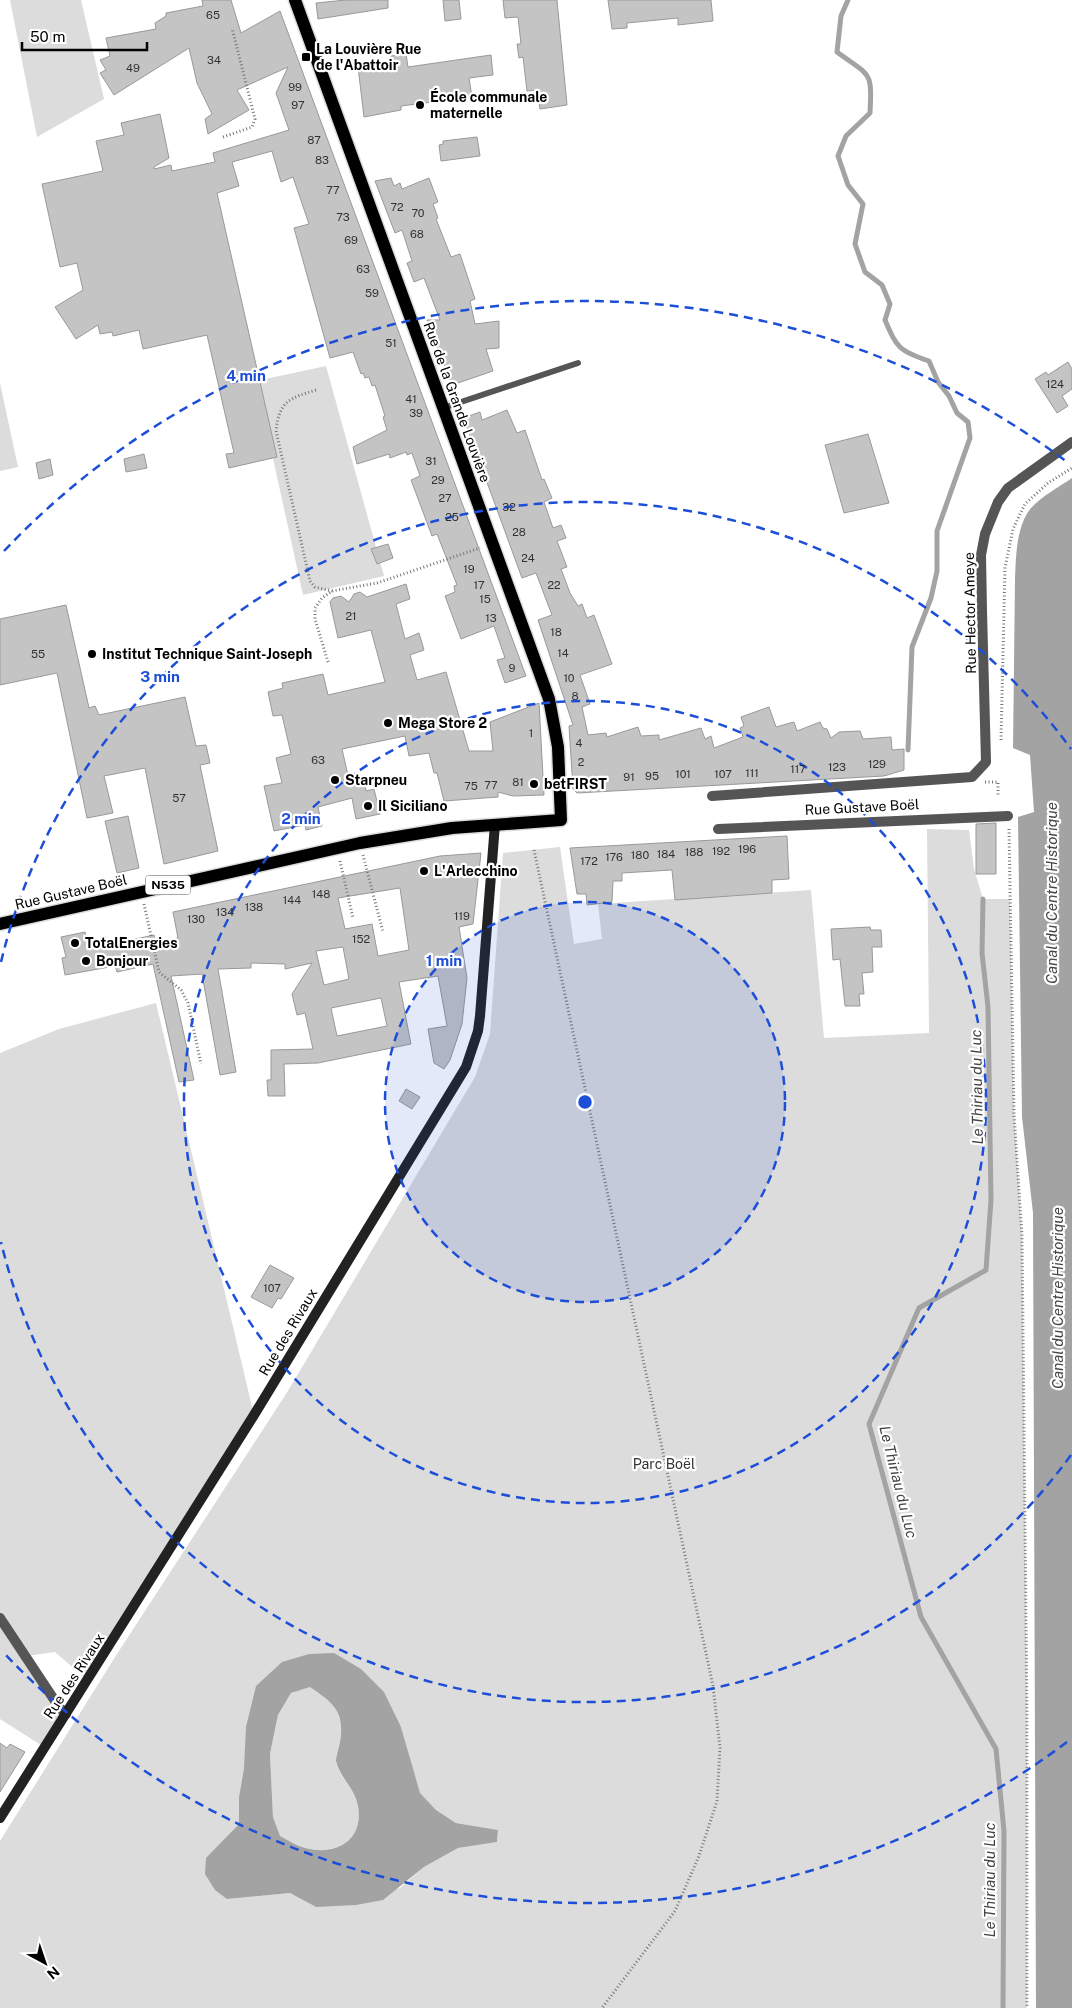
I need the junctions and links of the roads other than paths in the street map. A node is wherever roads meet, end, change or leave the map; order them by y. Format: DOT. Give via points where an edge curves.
graph roads {
  1 [pos="295,0"];
  2 [pos="578,363"];
  3 [pos="443,408"];
  4 [pos="1072,442"];
  5 [pos="986,762"];
  6 [pos="712,796"];
  7 [pos="1008,816"];
  8 [pos="561,820"];
  9 [pos="495,824"];
  10 [pos="718,829"];
  11 [pos="0,924"];
  12 [pos="0,1618"];
  13 [pos="66,1714"];
  14 [pos="0,1818"];
  1 -- 3 [label="main road, Rue de la Grande Louvière"];
  2 -- 3 [label="lane"];
  3 -- 8 [label="main road, Rue de la Grande Louvière" via="549,699 558,747"];
  4 -- 5 [label="street, Rue Hector Ameye" via="1008,488 984,534 981,555"];
  5 -- 6 [label="street, Rue Gustave Boël" via="972,777"];
  7 -- 10 [label="street, Rue Gustave Boël"];
  8 -- 9 [label="main road, Rue Gustave Boël / N535"];
  9 -- 11 [label="main road, Rue Gustave Boël / N535" via="360,843"];
  9 -- 13 [label="street, Rue des Rivaux" via="480,1016 466,1068"];
  12 -- 13 [label="street"];
  13 -- 14 [label="street, Rue des Rivaux"];
}
